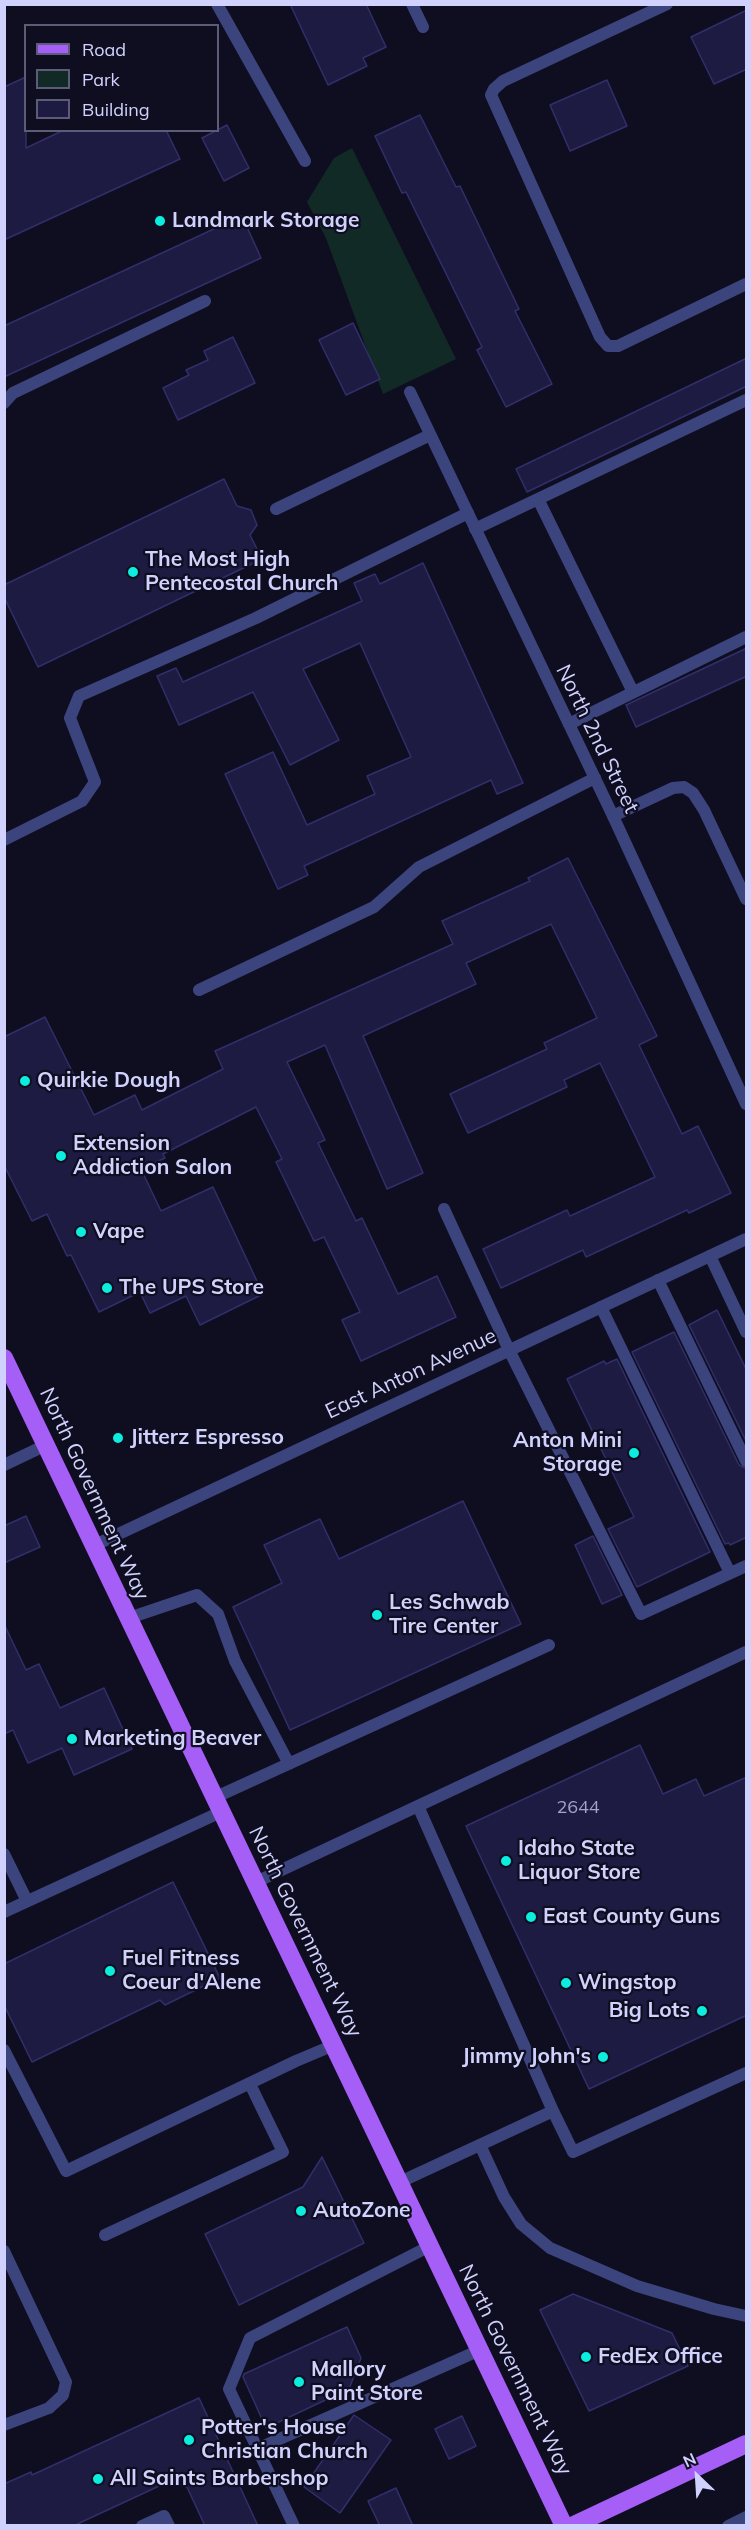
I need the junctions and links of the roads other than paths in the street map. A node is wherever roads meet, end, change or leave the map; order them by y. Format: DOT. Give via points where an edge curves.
graph roads {
  1 [pos="217,4"];
  2 [pos="412,4"];
  3 [pos="667,4"];
  4 [pos="423,27"];
  5 [pos="305,161"];
  6 [pos="747,284"];
  7 [pos="205,301"];
  8 [pos="410,392"];
  9 [pos="747,400"];
  10 [pos="4,403"];
  11 [pos="430,435"];
  12 [pos="538,499"];
  13 [pos="276,509"];
  14 [pos="468,513"];
  15 [pos="475,529"];
  16 [pos="747,637"];
  17 [pos="633,692"];
  18 [pos="569,724"];
  19 [pos="595,778"];
  20 [pos="613,816"];
  21 [pos="4,840"];
  22 [pos="747,899"];
  23 [pos="200,990"];
  24 [pos="747,1104"];
  25 [pos="444,1209"];
  26 [pos="747,1239"];
  27 [pos="710,1256"];
  28 [pos="658,1280"];
  29 [pos="601,1307"];
  30 [pos="747,1332"];
  31 [pos="509,1350"];
  32 [pos="4,1358"];
  33 [pos="46,1446"];
  34 [pos="747,1461"];
  35 [pos="4,1465"];
  36 [pos="93,1546"];
  37 [pos="747,1566"];
  38 [pos="730,1573"];
  39 [pos="129,1618"];
  40 [pos="549,1646"];
  41 [pos="747,1652"];
  42 [pos="289,1764"];
  43 [pos="219,1804"];
  44 [pos="418,1806"];
  45 [pos="4,1854"];
  46 [pos="256,1882"];
  47 [pos="27,1901"];
  48 [pos="4,1911"];
  49 [pos="334,2045"];
  50 [pos="4,2050"];
  51 [pos="747,2073"];
  52 [pos="250,2084"];
  53 [pos="553,2111"];
  54 [pos="480,2145"];
  55 [pos="400,2182"];
  56 [pos="105,2235"];
  57 [pos="430,2246"];
  58 [pos="4,2251"];
  59 [pos="747,2316"];
  60 [pos="480,2350"];
  61 [pos="4,2425"];
  62 [pos="747,2444"];
  63 [pos="257,2449"];
  64 [pos="747,2517"];
  65 [pos="731,2525"];
  66 [pos="142,2526"];
  67 [pos="169,2526"];
  68 [pos="294,2526"];
  69 [pos="564,2526"];
  70 [pos="572,2526"];
  1 -- 5 [label="street"];
  2 -- 4 [label="street"];
  3 -- 6 [label="street" via="503,81 491,95 600,337 608,346 618,346"];
  7 -- 10 [label="street" via="13,393"];
  8 -- 11 [label="street, North 2nd Street"];
  9 -- 12 [label="street"];
  11 -- 13 [label="street"];
  11 -- 14 [label="street, North 2nd Street"];
  12 -- 15 [label="street"];
  12 -- 17 [label="street"];
  14 -- 15 [label="street, North 2nd Street"];
  14 -- 21 [label="street" via="256,618 79,696 70,718 95,782 82,801"];
  15 -- 18 [label="street, North 2nd Street"];
  16 -- 17 [label="street"];
  17 -- 18 [label="street"];
  18 -- 19 [label="street, North 2nd Street"];
  19 -- 20 [label="street, North 2nd Street"];
  19 -- 23 [label="street" via="419,867 374,908"];
  20 -- 22 [label="street" via="673,788 684,787 704,810"];
  20 -- 24 [label="street, North 2nd Street"];
  25 -- 31 [label="street"];
  26 -- 27 [label="street, East Anton Avenue"];
  27 -- 28 [label="street, East Anton Avenue"];
  27 -- 30 [label="street"];
  28 -- 29 [label="street, East Anton Avenue"];
  28 -- 34 [label="street"];
  29 -- 31 [label="street, East Anton Avenue"];
  29 -- 38 [label="street"];
  31 -- 36 [label="street, East Anton Avenue"];
  31 -- 38 [label="street" via="641,1614"];
  32 -- 33 [label="main road, North Government Way"];
  33 -- 35 [label="street"];
  33 -- 36 [label="main road, North Government Way"];
  36 -- 39 [label="main road, North Government Way"];
  37 -- 38 [label="street"];
  39 -- 42 [label="street" via="197,1595 218,1614 235,1661"];
  39 -- 43 [label="main road, North Government Way"];
  40 -- 42 [label="street"];
  41 -- 44 [label="street"];
  42 -- 43 [label="street"];
  43 -- 46 [label="main road, North Government Way"];
  43 -- 47 [label="street"];
  44 -- 46 [label="street"];
  44 -- 53 [label="street"];
  45 -- 47 [label="street"];
  46 -- 49 [label="main road, North Government Way"];
  47 -- 48 [label="street"];
  49 -- 52 [label="street"];
  49 -- 55 [label="main road, North Government Way"];
  50 -- 52 [label="street" via="66,2171"];
  51 -- 53 [label="street" via="573,2152"];
  52 -- 56 [label="street" via="284,2152"];
  53 -- 54 [label="street"];
  54 -- 55 [label="street"];
  54 -- 59 [label="street" via="521,2224 550,2248 637,2286"];
  55 -- 57 [label="main road, North Government Way"];
  57 -- 60 [label="main road, North Government Way"];
  57 -- 63 [label="street" via="250,2338 229,2389"];
  58 -- 61 [label="street" via="66,2382 63,2396 49,2408"];
  60 -- 63 [label="street"];
  60 -- 69 [label="main road, North Government Way"];
  62 -- 70 [label="main road"];
  63 -- 68 [label="street"];
  64 -- 65 [label="street"];
  66 -- 67 [label="street" via="164,2516"];
}
